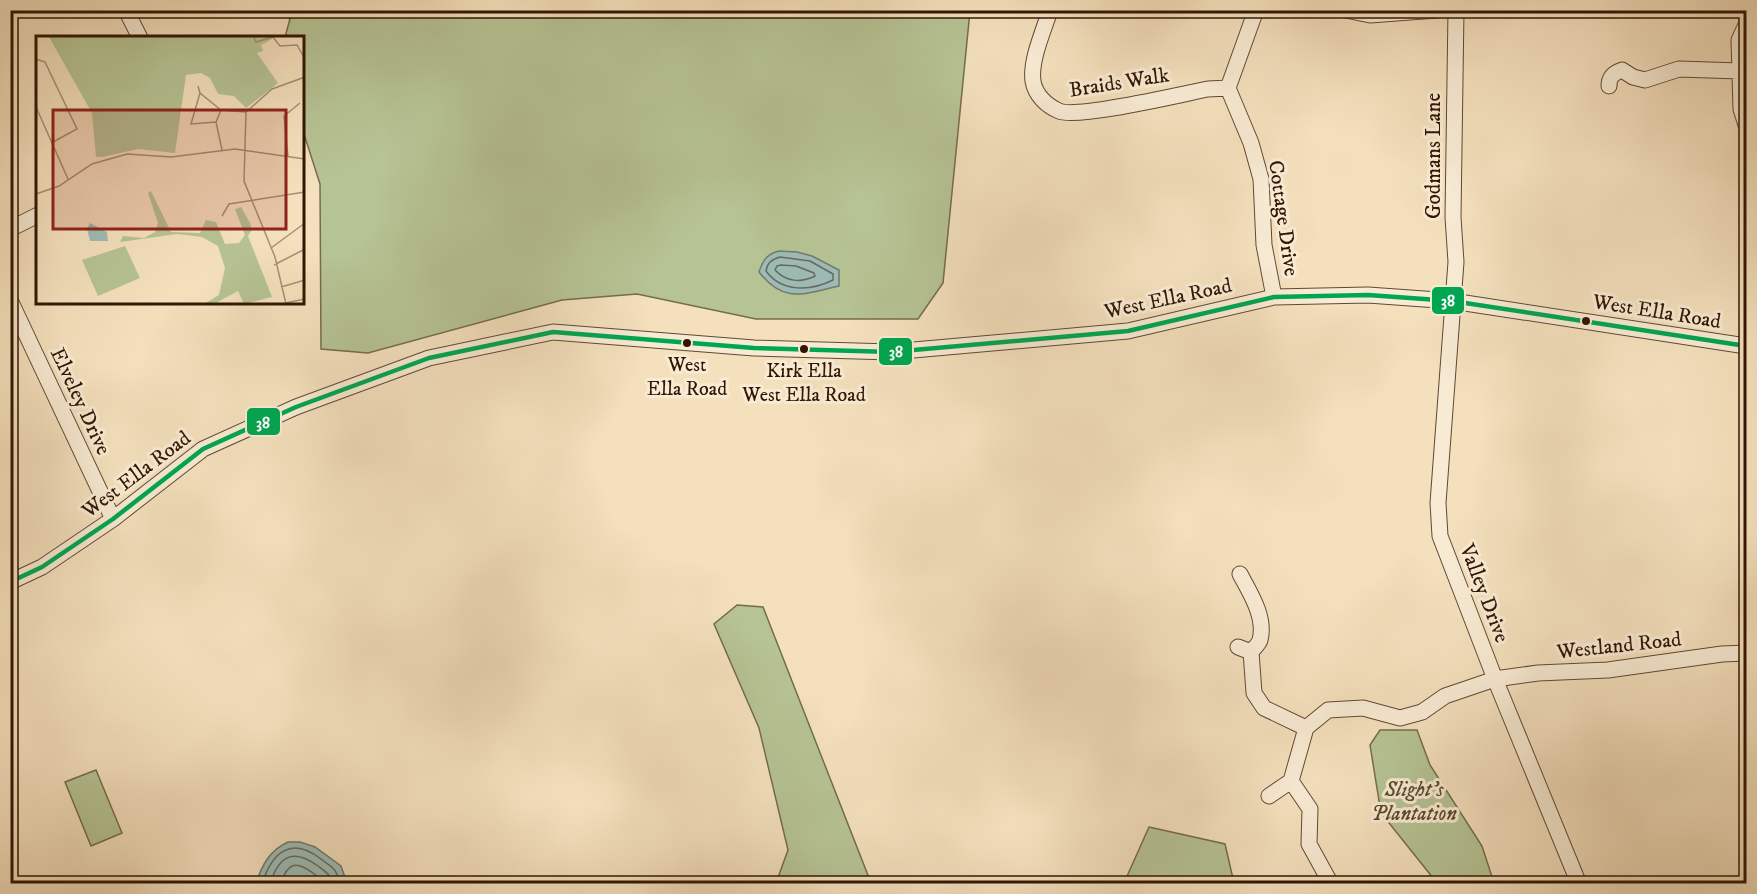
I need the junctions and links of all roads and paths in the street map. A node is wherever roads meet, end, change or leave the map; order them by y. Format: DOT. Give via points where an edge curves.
graph roads {
  1 [pos="126,10"];
  2 [pos="1050,10"];
  3 [pos="1256,10"];
  4 [pos="1346,10"];
  5 [pos="1437,10"];
  6 [pos="1456,10"];
  7 [pos="1746,25"];
  8 [pos="139,36"];
  9 [pos="1740,71"];
  10 [pos="1609,86"];
  11 [pos="1228,88"];
  12 [pos="1746,125"];
  13 [pos="36,215"];
  14 [pos="10,229"];
  15 [pos="1274,297"];
  16 [pos="10,300"];
  17 [pos="1452,301"];
  18 [pos="1746,346"];
  19 [pos="113,519"];
  20 [pos="1240,574"];
  21 [pos="10,582"];
  22 [pos="1746,653"];
  23 [pos="1495,679"];
  24 [pos="1306,728"];
  25 [pos="1291,781"];
  26 [pos="1269,796"];
  27 [pos="1331,884"];
  28 [pos="1579,884"];
  1 -- 8 [label="street"];
  2 -- 11 [label="street, Braids Walk" via="1035,56 1033,82 1041,99 1061,112 1086,112"];
  3 -- 11 [label="street"];
  4 -- 5 [label="street" via="1370,15"];
  6 -- 17 [label="street, Godmans Lane" via="1456,262"];
  7 -- 9 [label="street" via="1739,40"];
  9 -- 10 [label="street" via="1679,69 1645,80 1622,70 1614,72"];
  9 -- 12 [label="street"];
  11 -- 15 [label="street, Cottage Drive" via="1251,143 1261,180 1264,245"];
  13 -- 14 [label="street"];
  15 -- 17 [label="street, West Ella Road" via="1368,295"];
  15 -- 19 [label="street, West Ella Road" via="1128,331 891,352 754,348 553,332 429,358 296,407 203,448"];
  16 -- 19 [label="street, Elveley Drive"];
  17 -- 18 [label="street, West Ella Road"];
  17 -- 23 [label="street, Valley Drive" via="1438,504 1440,536"];
  19 -- 21 [label="street, West Ella Road" via="42,567"];
  20 -- 24 [label="street" via="1259,613 1250,647 1254,693 1264,708"];
  22 -- 23 [label="street, Westland Road"];
  23 -- 24 [label="street, Westland Road" via="1445,696 1422,712 1400,718 1363,708 1328,710"];
  23 -- 28 [label="street, Valley Drive"];
  24 -- 25 [label="street"];
  25 -- 26 [label="street"];
  25 -- 27 [label="street" via="1310,809 1309,844"];
}
